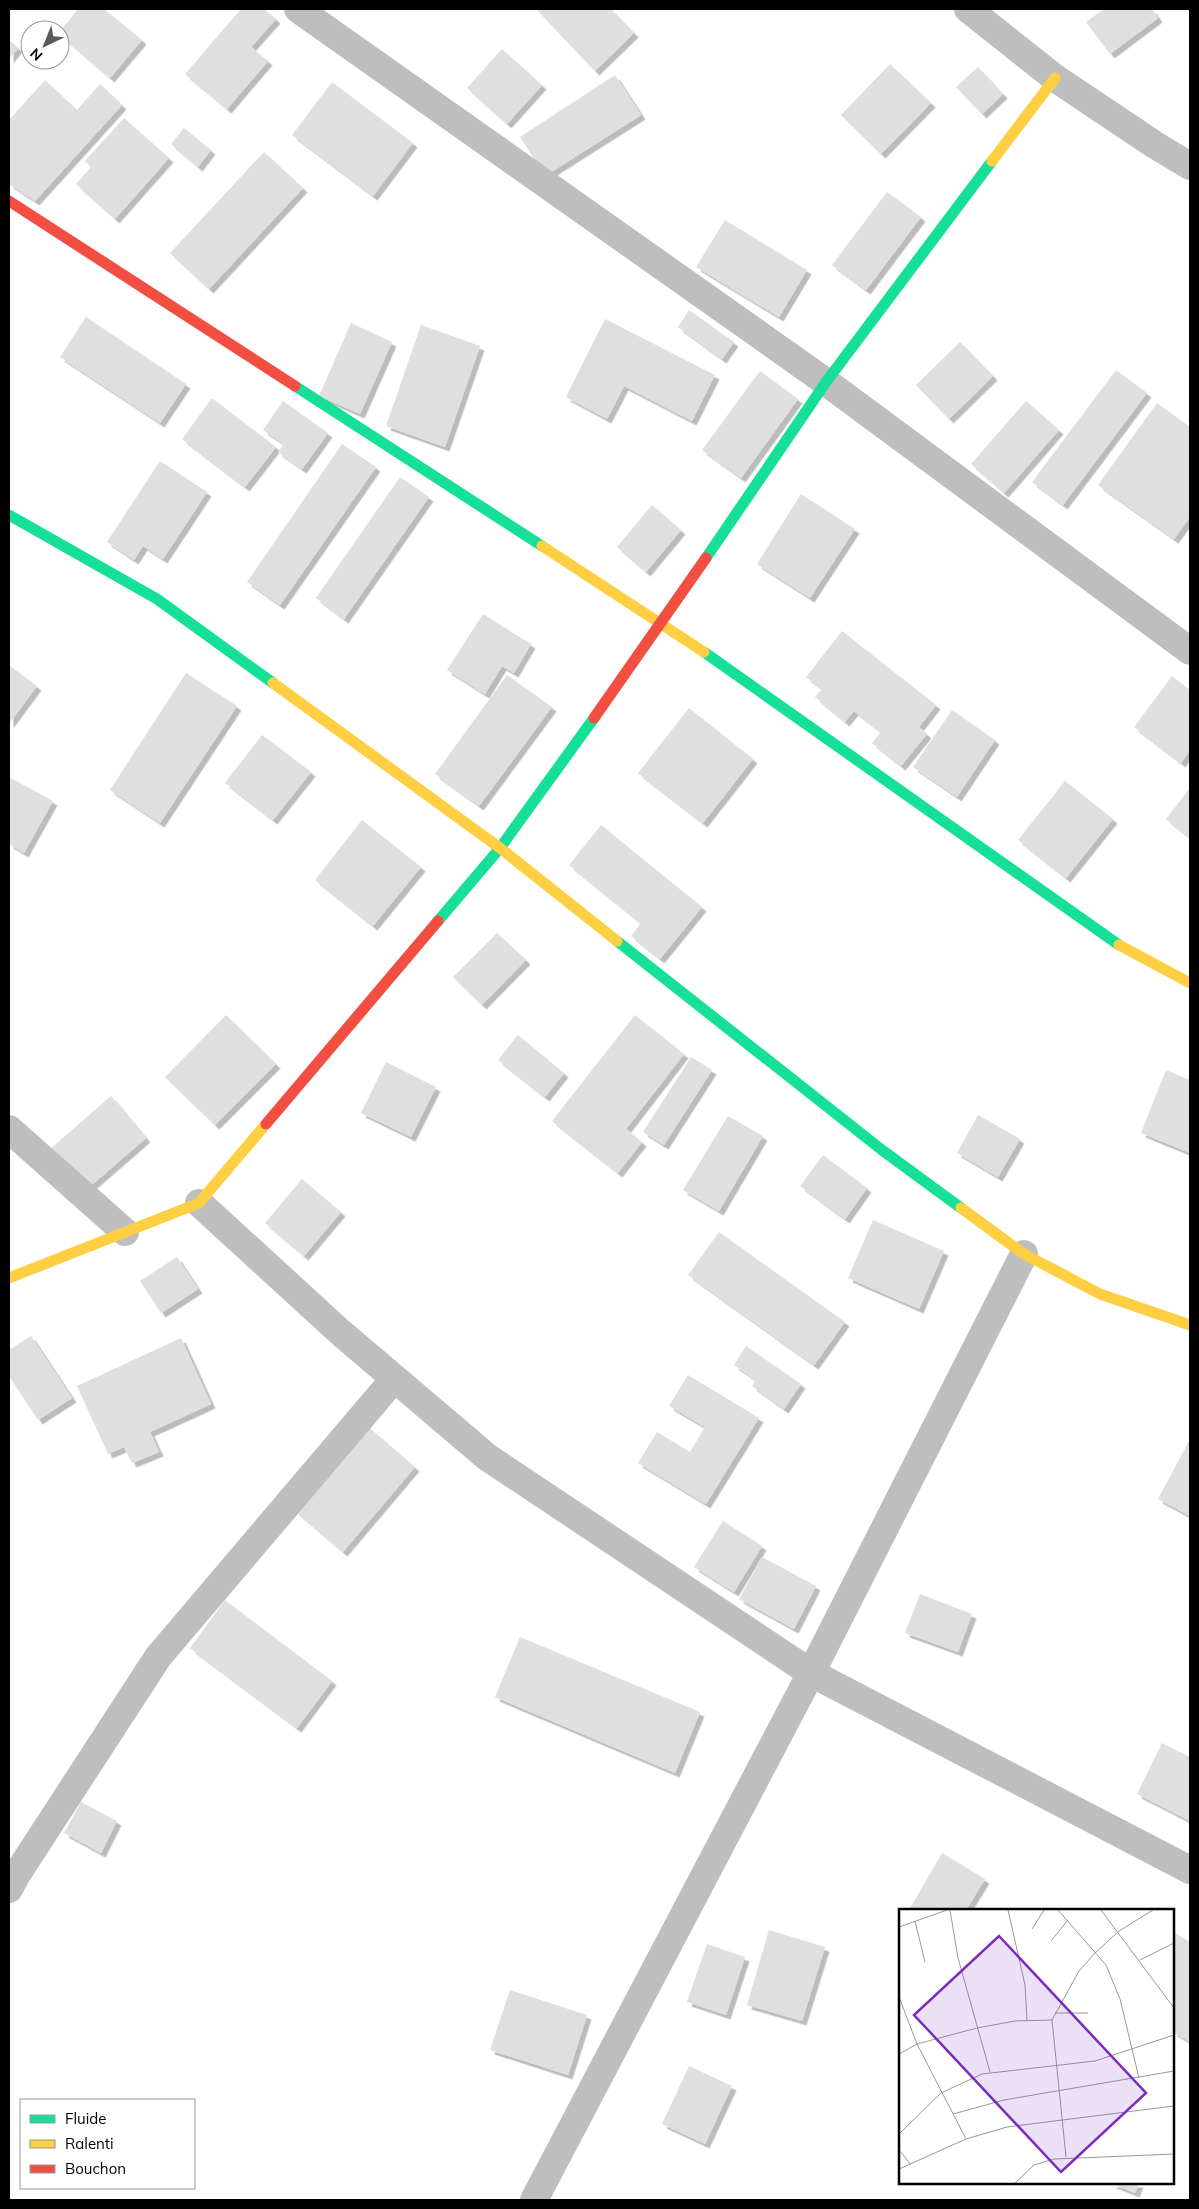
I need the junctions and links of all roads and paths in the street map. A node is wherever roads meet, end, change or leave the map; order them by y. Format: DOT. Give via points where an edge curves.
graph roads {
  1 [pos="298,9"];
  2 [pos="968,9"];
  3 [pos="1055,78"];
  4 [pos="1190,166"];
  5 [pos="9,201"];
  6 [pos="826,382"];
  7 [pos="9,514"];
  8 [pos="662,623"];
  9 [pos="1190,651"];
  10 [pos="500,848"];
  11 [pos="1190,983"];
  12 [pos="9,1129"];
  13 [pos="199,1203"];
  14 [pos="125,1232"];
  15 [pos="1024,1254"];
  16 [pos="9,1278"];
  17 [pos="1190,1326"];
  18 [pos="394,1379"];
  19 [pos="811,1673"];
  20 [pos="1190,1870"];
  21 [pos="9,1889"];
  22 [pos="534,2200"];
  1 -- 6 [label="street"];
  2 -- 3 [label="street"];
  3 -- 4 [label="street"];
  3 -- 6 [label="street"];
  5 -- 8 [label="street"];
  6 -- 8 [label="street"];
  6 -- 9 [label="street"];
  7 -- 10 [label="street" via="157,599"];
  8 -- 10 [label="street"];
  8 -- 11 [label="street" via="1117,944"];
  10 -- 13 [label="street"];
  10 -- 15 [label="street" via="882,1150"];
  12 -- 14 [label="street"];
  13 -- 14 [label="street"];
  13 -- 18 [label="street"];
  14 -- 16 [label="street"];
  15 -- 17 [label="street" via="1100,1294"];
  15 -- 19 [label="street"];
  18 -- 19 [label="street" via="486,1457"];
  18 -- 21 [label="street" via="158,1657"];
  19 -- 20 [label="street"];
  19 -- 22 [label="street"];
}
